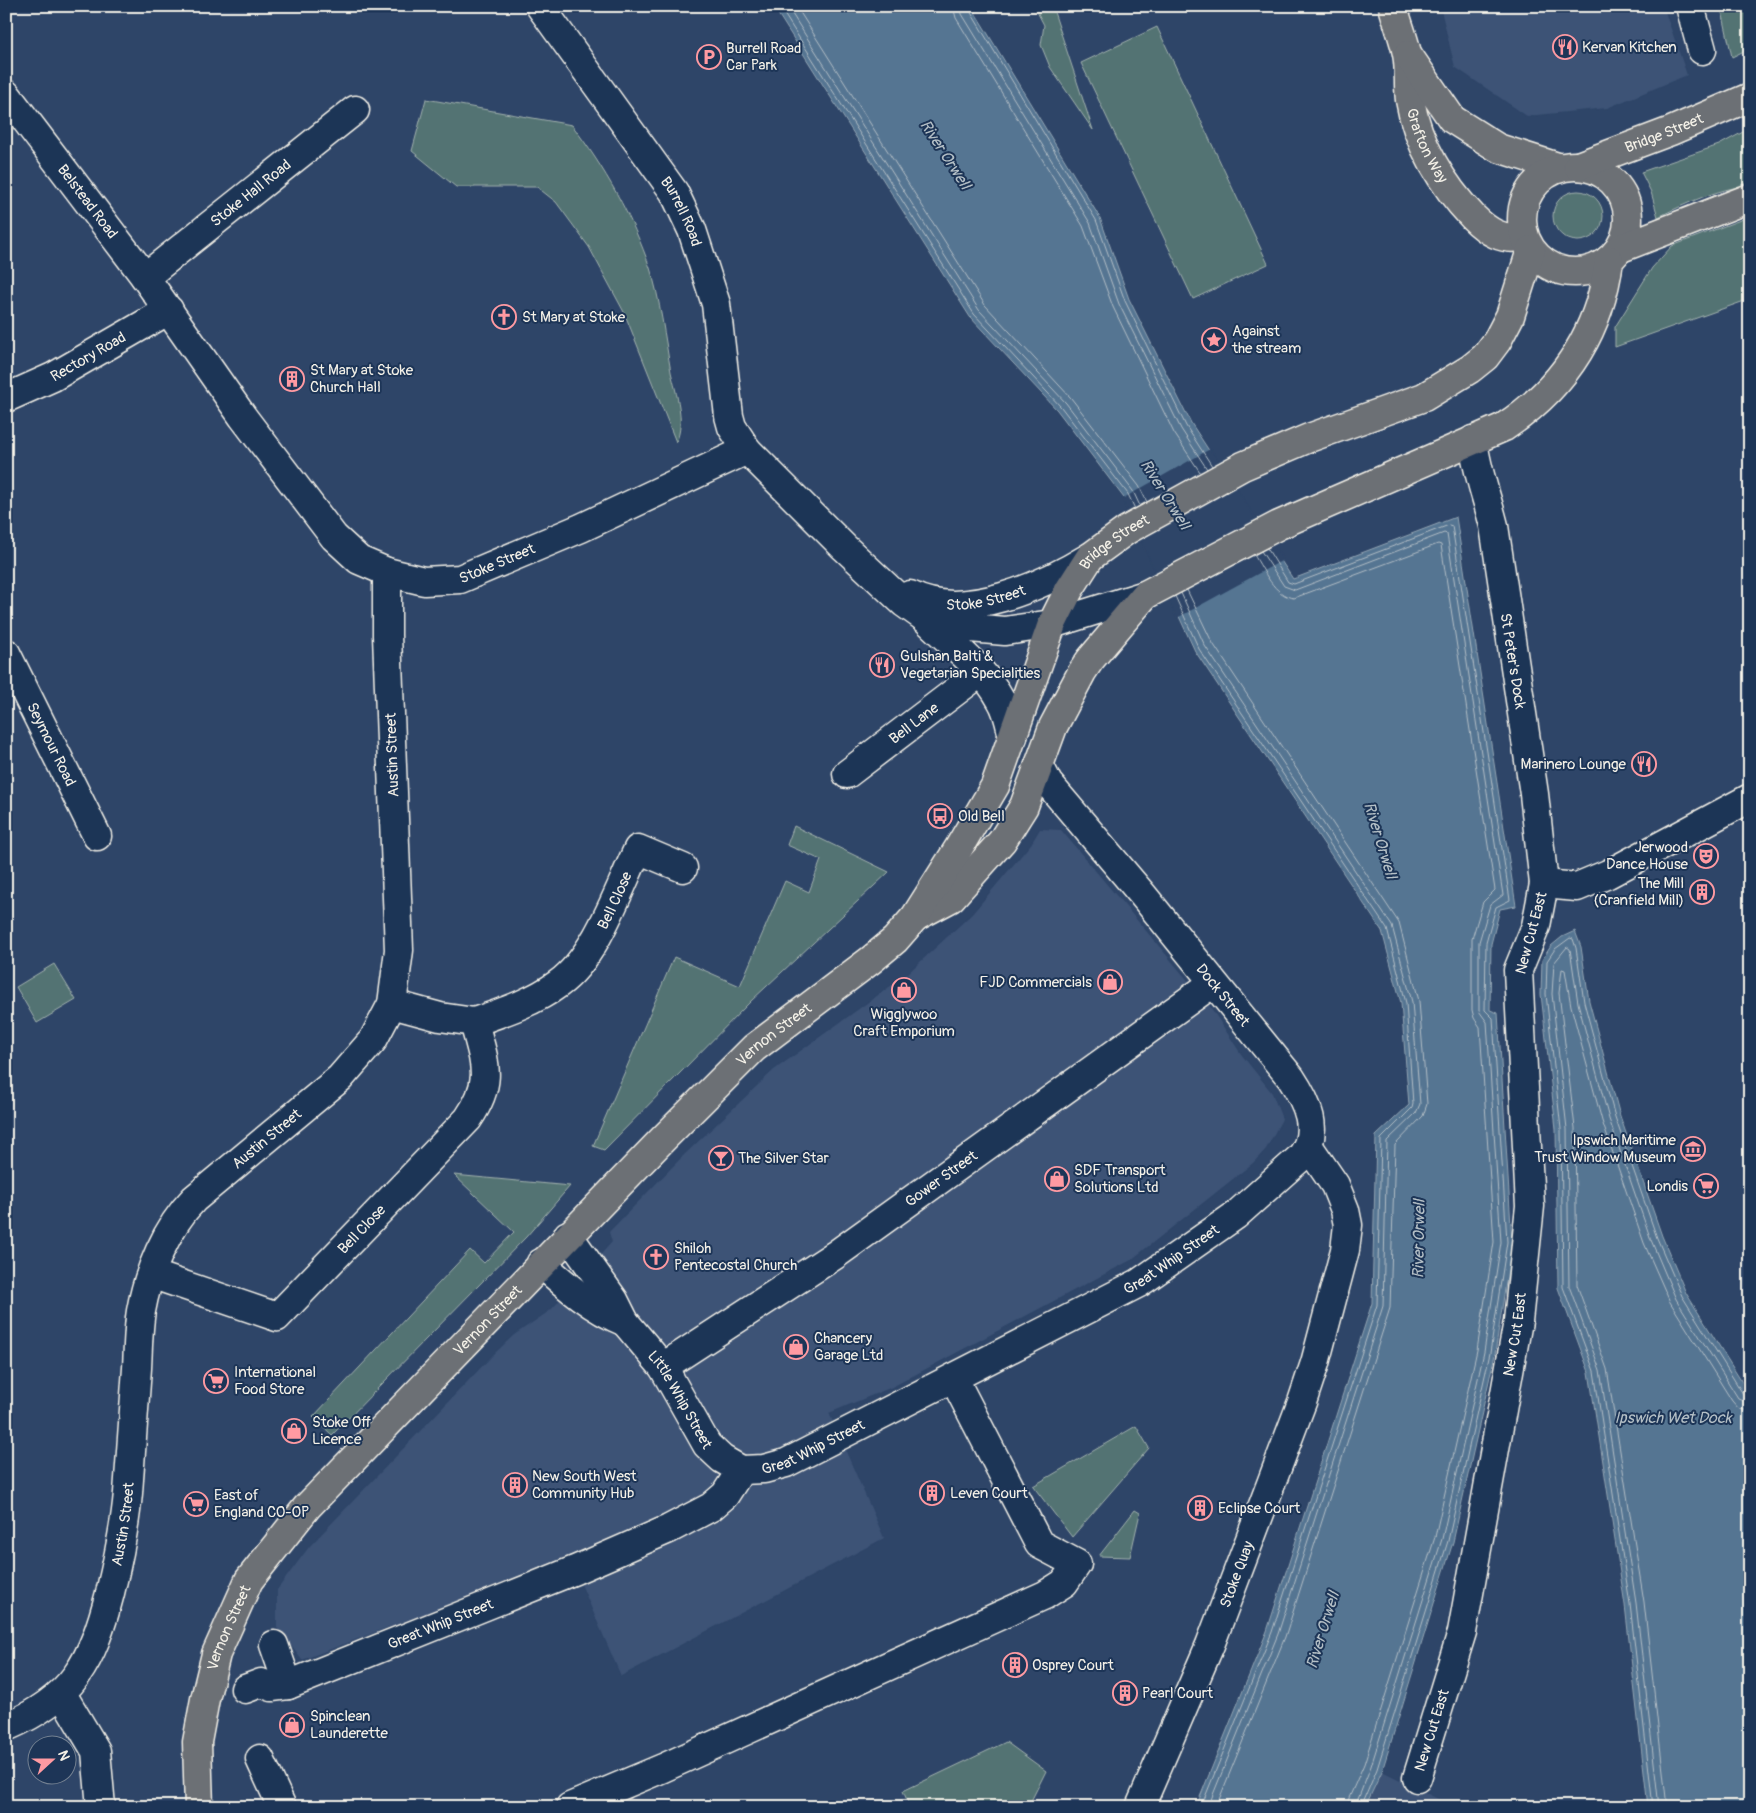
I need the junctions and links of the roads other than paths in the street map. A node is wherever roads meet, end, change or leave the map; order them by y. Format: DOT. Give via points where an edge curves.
graph roads {
  1 [pos="540,6"];
  2 [pos="1393,6"];
  3 [pos="1690,6"];
  4 [pos="1702,50"];
  5 [pos="1407,54"];
  6 [pos="6,94"];
  7 [pos="1750,97"];
  8 [pos="355,110"];
  9 [pos="1568,166"];
  10 [pos="1748,200"];
  11 [pos="1527,243"];
  12 [pos="1615,254"];
  13 [pos="146,277"];
  14 [pos="169,310"];
  15 [pos="6,398"];
  16 [pos="1473,440"];
  17 [pos="747,450"];
  18 [pos="1090,557"];
  19 [pos="387,572"];
  20 [pos="878,578"];
  21 [pos="1152,592"];
  22 [pos="925,618"];
  23 [pos="1052,624"];
  24 [pos="6,653"];
  25 [pos="981,672"];
  26 [pos="1013,737"];
  27 [pos="1039,765"];
  28 [pos="847,774"];
  29 [pos="1750,798"];
  30 [pos="97,836"];
  31 [pos="683,868"];
  32 [pos="1544,884"];
  33 [pos="915,917"];
  34 [pos="1213,982"];
  35 [pos="392,1004"];
  36 [pos="474,1022"];
  37 [pos="1309,1146"];
  38 [pos="568,1235"];
  39 [pos="541,1263"];
  40 [pos="151,1274"];
  41 [pos="625,1322"];
  42 [pos="663,1367"];
  43 [pos="954,1379"];
  44 [pos="741,1470"];
  45 [pos="1039,1544"];
  46 [pos="1046,1595"];
  47 [pos="274,1645"];
  48 [pos="288,1685"];
  49 [pos="244,1690"];
  50 [pos="62,1694"];
  51 [pos="6,1727"];
  52 [pos="260,1759"];
  53 [pos="1417,1778"];
  54 [pos="101,1807"];
  55 [pos="199,1807"];
  56 [pos="282,1807"];
  57 [pos="570,1807"];
  58 [pos="1140,1807"];
  1 -- 17 [label="street, Burrell Road" via="674,192 692,230 716,304 729,416"];
  2 -- 5 [label="main road, Grafton Way"];
  3 -- 4 [label="street"];
  5 -- 9 [label="main road" via="1452,118 1498,148"];
  5 -- 11 [label="main road, Grafton Way" via="1410,101 1426,149 1440,176 1482,225 1503,238"];
  6 -- 13 [label="street, Belstead Road"];
  7 -- 9 [label="main road, Bridge Street" via="1671,131"];
  8 -- 13 [label="street, Stoke Hall Road"];
  9 -- 11 [label="main road" via="1542,176 1530,189 1521,210"];
  9 -- 12 [label="main road" via="1596,170 1606,175 1619,189 1627,206 1628,224"];
  10 -- 12 [label="main road"];
  11 -- 12 [label="main road" via="1541,261 1568,273 1587,272"];
  11 -- 18 [label="main road, Bridge Street" via="1510,316 1497,341 1470,369 1424,396 1308,438 1243,466 1127,530"];
  12 -- 16 [label="main road" via="1599,311 1579,352 1547,393 1525,413 1504,427"];
  13 -- 14 [label="street, Belstead Road"];
  14 -- 15 [label="street, Rectory Road" via="53,376"];
  14 -- 19 [label="street, Stoke Street" via="243,417 334,538 359,560"];
  16 -- 21 [label="main road" via="1279,525"];
  16 -- 32 [label="street, St Peter's Dock" via="1494,526"];
  17 -- 19 [label="street, Stoke Street" via="581,528 460,579 424,581"];
  17 -- 20 [label="street, Stoke Street"];
  18 -- 20 [label="street, Stoke Street" via="1031,588 1000,598 965,603 917,598"];
  18 -- 23 [label="main road, Bridge Street" via="1068,590"];
  19 -- 35 [label="street, Austin Street" via="399,950"];
  20 -- 22 [label="street, Stoke Street"];
  21 -- 23 [label="street, Stoke Street"];
  21 -- 27 [label="main road" via="1082,672 1053,727"];
  22 -- 23 [label="street, Stoke Street" via="970,628 1006,631"];
  22 -- 25 [label="street"];
  23 -- 26 [label="main road, Bridge Street"];
  24 -- 30 [label="street, Seymour Road"];
  25 -- 26 [label="street" via="1002,700"];
  25 -- 28 [label="street, Bell Lane"];
  26 -- 33 [label="main road, Vernon Street" via="995,786 981,812"];
  27 -- 33 [label="main road, Vernon Street" via="1024,806 1002,841 951,898"];
  27 -- 34 [label="street, Dock Street" via="1048,783"];
  29 -- 32 [label="street" via="1608,874 1577,887"];
  31 -- 36 [label="street, Bell Close" via="638,850 589,952 575,969 558,984 529,1001"];
  32 -- 53 [label="street, New Cut East" via="1536,926 1518,970 1530,1206 1518,1321 1462,1632"];
  33 -- 38 [label="main road, Vernon Street" via="871,960 754,1048"];
  34 -- 37 [label="street, Dock Street" via="1300,1092 1310,1121 1312,1137"];
  34 -- 42 [label="street, Gower Street" via="835,1255"];
  35 -- 36 [label="street, Bell Close"];
  35 -- 40 [label="street, Austin Street" via="373,1040 340,1078 181,1212"];
  36 -- 40 [label="street, Bell Close" via="486,1083 468,1119 277,1317"];
  37 -- 43 [label="street, Great Whip Street" via="1291,1167 1236,1215 1163,1268"];
  37 -- 58 [label="street, Stoke Quay" via="1341,1198 1348,1225 1345,1250 1316,1363 1302,1402 1210,1645"];
  38 -- 39 [label="main road, Vernon Street"];
  38 -- 41 [label="street, Little Whip Street" via="614,1300"];
  39 -- 41 [label="street, Little Whip Street" via="579,1295 608,1315"];
  39 -- 55 [label="main road, Vernon Street" via="307,1507 249,1580 216,1654 204,1700 198,1742"];
  40 -- 50 [label="street, Austin Street" via="141,1311 128,1494 119,1557 102,1624 91,1652 82,1671"];
  41 -- 42 [label="street, Little Whip Street"];
  42 -- 44 [label="street, Little Whip Street" via="707,1445"];
  43 -- 44 [label="street, Great Whip Street" via="786,1463 764,1469"];
  43 -- 45 [label="street"];
  44 -- 48 [label="street, Great Whip Street" via="725,1494 711,1507 669,1529 566,1574"];
  45 -- 46 [label="street"];
  45 -- 46 [label="street" via="1077,1564 1064,1583"];
  46 -- 57 [label="street"];
  47 -- 48 [label="street"];
  48 -- 49 [label="street, Great Whip Street" via="272,1687 261,1683"];
  50 -- 51 [label="street, Austin Street" via="22,1721"];
  50 -- 54 [label="street" via="96,1751"];
  52 -- 56 [label="street"];
}
